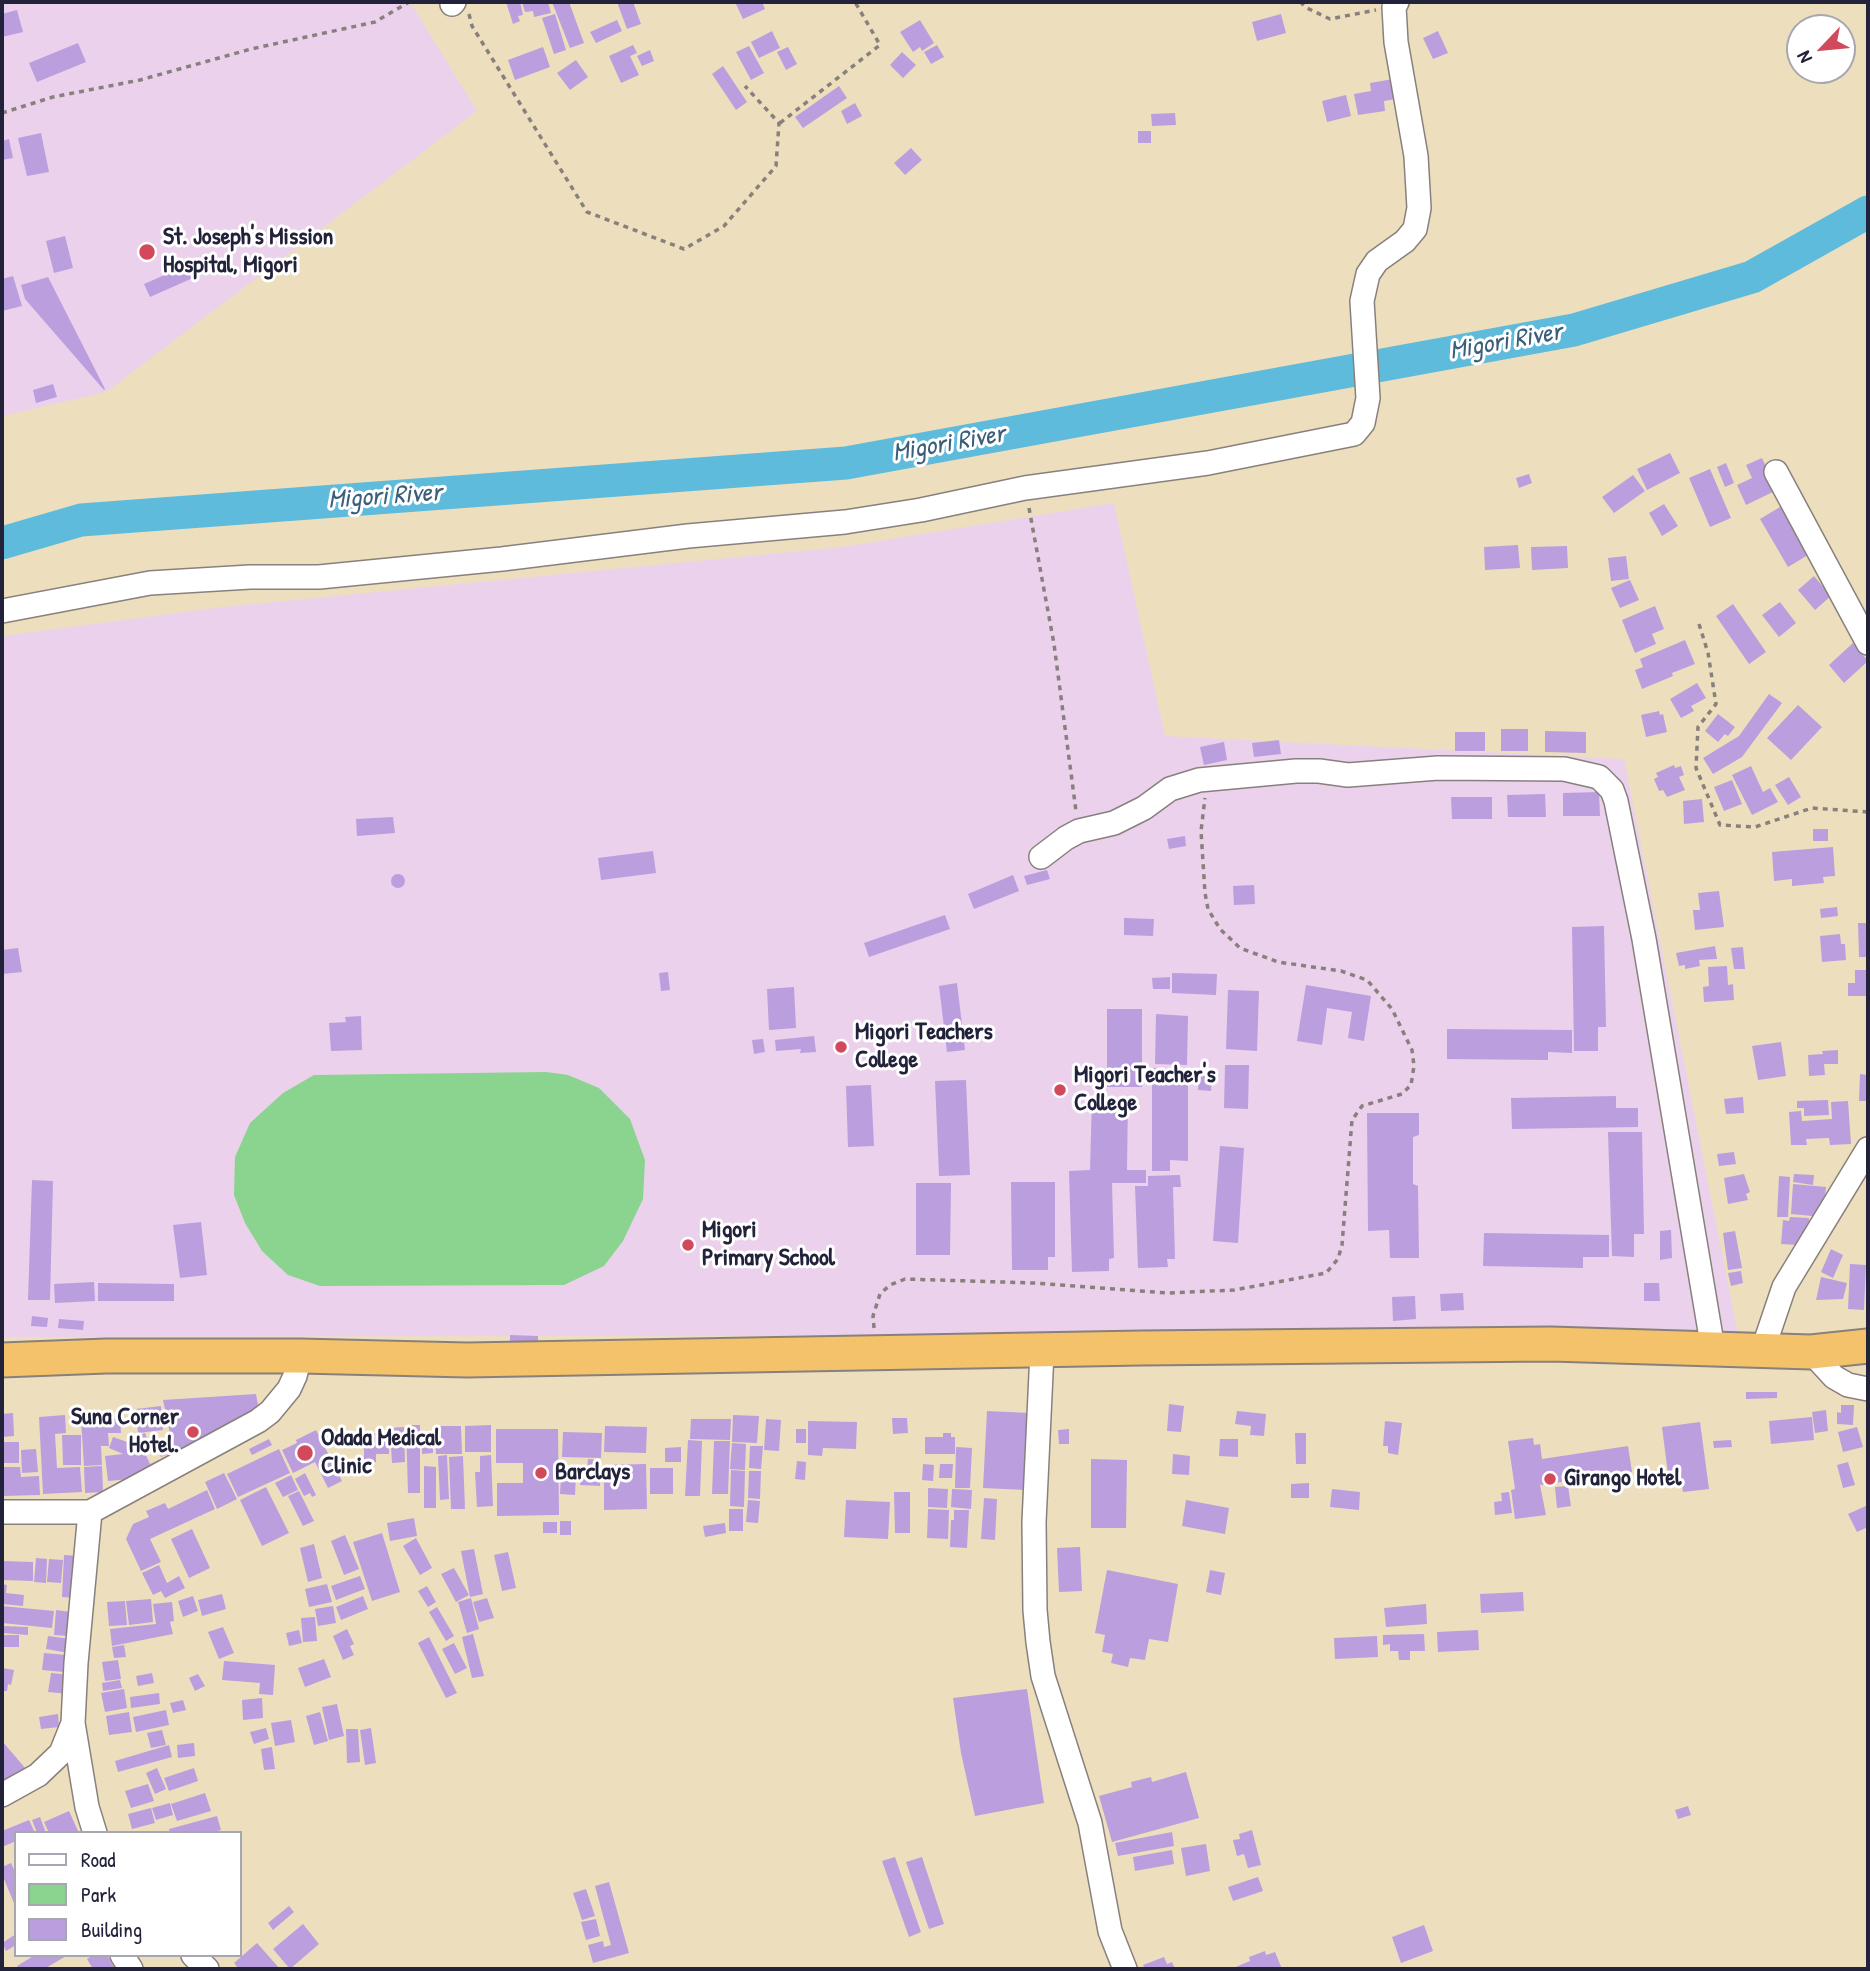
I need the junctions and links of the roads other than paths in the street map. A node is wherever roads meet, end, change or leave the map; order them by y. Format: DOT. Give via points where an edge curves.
graph roads {
  1 [pos="1396,4"];
  2 [pos="1776,472"];
  3 [pos="2,611"];
  4 [pos="1868,643"];
  5 [pos="1041,857"];
  6 [pos="1868,1149"];
  7 [pos="1868,1346"];
  8 [pos="1713,1349"];
  9 [pos="1763,1349"];
  10 [pos="1042,1352"];
  11 [pos="1811,1352"];
  12 [pos="300,1356"];
  13 [pos="2,1360"];
  14 [pos="1868,1389"];
  15 [pos="90,1511"];
  16 [pos="2,1512"];
  17 [pos="74,1723"];
  18 [pos="2,1795"];
  19 [pos="94,1831"];
  20 [pos="1125,1969"];
  1 -- 3 [label="street" via="1396,42 1416,156 1419,208 1415,229 1368,274 1362,301 1368,398 1363,423 1354,434 1208,463 1025,488 845,522 319,577 150,583"];
  2 -- 4 [label="street"];
  5 -- 8 [label="street" via="1079,831 1114,823 1170,789 1199,780 1296,771 1348,775 1438,768 1555,769 1599,777 1612,790 1619,814 1644,939"];
  6 -- 9 [label="street" via="1784,1287"];
  7 -- 11 [label="highway"];
  8 -- 9 [label="highway"];
  8 -- 10 [label="highway" via="1551,1344"];
  9 -- 11 [label="highway"];
  10 -- 12 [label="highway" via="467,1360"];
  10 -- 20 [label="street" via="1034,1522 1038,1642 1047,1689 1090,1823 1110,1931"];
  11 -- 14 [label="street" via="1834,1377"];
  12 -- 13 [label="highway"];
  12 -- 15 [label="street" via="289,1389 258,1421"];
  15 -- 16 [label="street"];
  15 -- 17 [label="street"];
  17 -- 18 [label="street" via="61,1752 38,1775"];
  17 -- 19 [label="street"];
}
